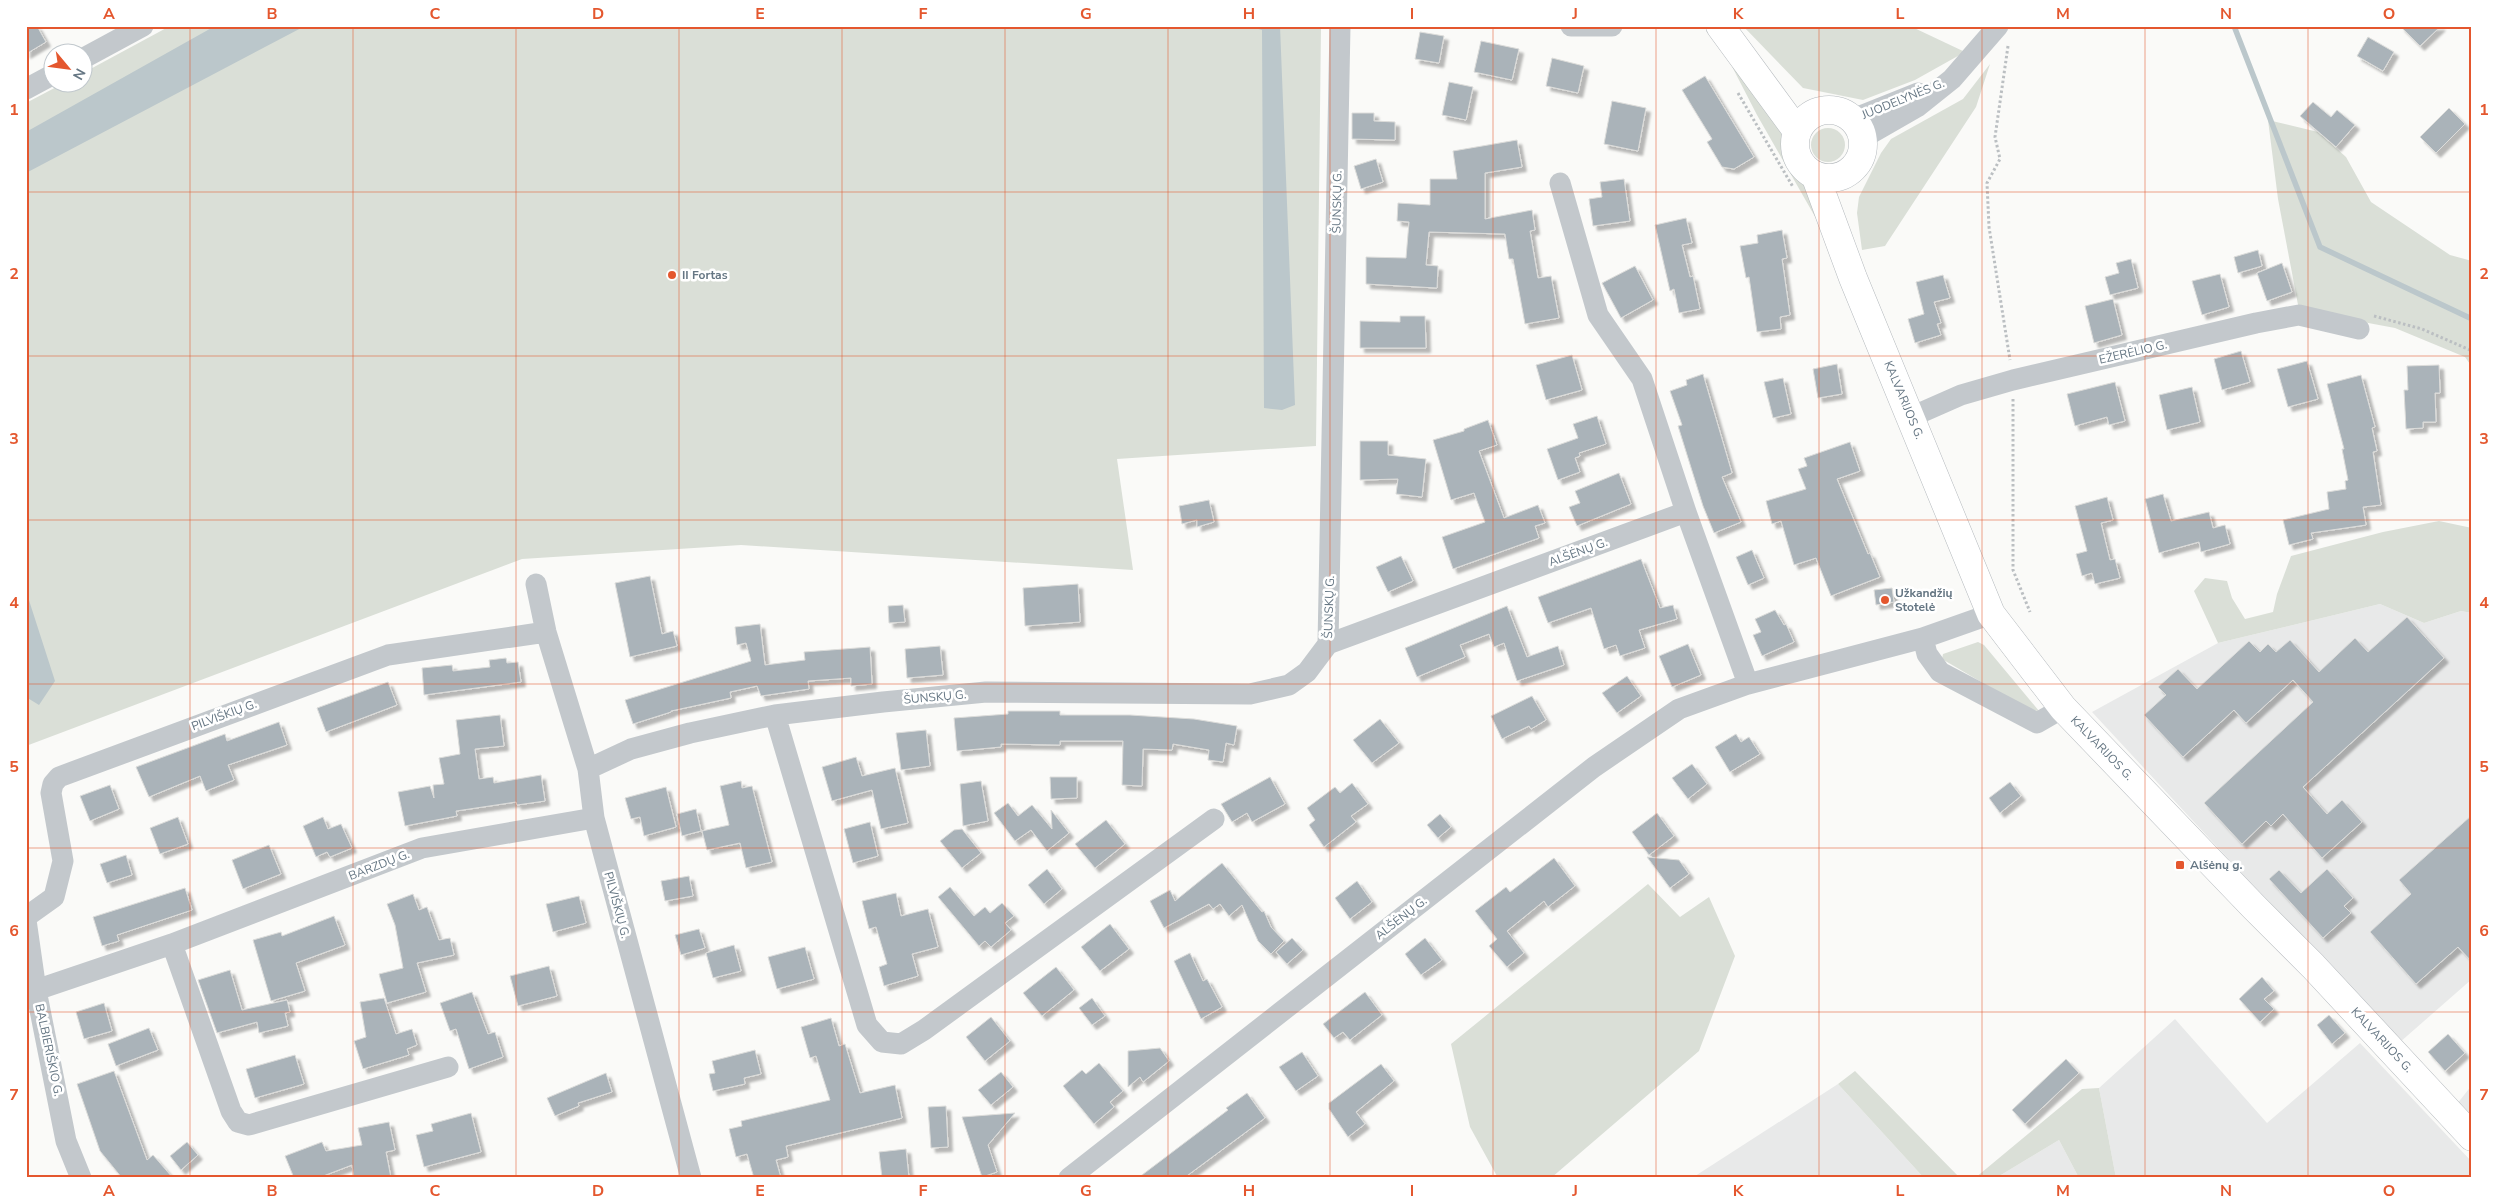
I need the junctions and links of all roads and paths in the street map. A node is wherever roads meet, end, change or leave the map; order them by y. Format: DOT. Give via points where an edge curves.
graph roads {
  1 [pos="143,26"];
  2 [pos="1340,26"];
  3 [pos="1571,26"];
  4 [pos="1612,26"];
  5 [pos="2004,31"];
  6 [pos="1726,35"];
  7 [pos="92,54"];
  8 [pos="42,80"];
  9 [pos="26,89"];
  10 [pos="1737,90"];
  11 [pos="1822,110"];
  12 [pos="1858,129"];
  13 [pos="1797,131"];
  14 [pos="1846,174"];
  15 [pos="1560,182"];
  16 [pos="1805,183"];
  17 [pos="1853,278"];
  18 [pos="2364,322"];
  19 [pos="2472,351"];
  20 [pos="2013,380"];
  21 [pos="1912,418"];
  22 [pos="1686,512"];
  23 [pos="536,584"];
  24 [pos="2030,612"];
  25 [pos="1991,614"];
  26 [pos="546,632"];
  27 [pos="1922,638"];
  28 [pos="1328,644"];
  29 [pos="1748,684"];
  30 [pos="2063,708"];
  31 [pos="775,715"];
  32 [pos="588,768"];
  33 [pos="594,818"];
  34 [pos="1214,819"];
  35 [pos="26,919"];
  36 [pos="172,944"];
  37 [pos="36,990"];
  38 [pos="448,1067"];
  39 [pos="2472,1137"];
  40 [pos="80,1178"];
  41 [pos="691,1178"];
  42 [pos="1069,1178"];
  1 -- 7 [label="street"];
  2 -- 28 [label="street, ŠUNSKŲ G."];
  3 -- 4 [label="street"];
  5 -- 12 [label="street, JUODELYNĖS G." via="1917,107"];
  5 -- 20 [label="path" via="2007,66 1994,137 2000,159 1987,183 1989,227"];
  6 -- 11 [label="main road" via="1796,98"];
  6 -- 13 [label="main road"];
  8 -- 9 [label="street"];
  10 -- 16 [label="path"];
  11 -- 12 [label="main road" via="1839,111"];
  11 -- 13 [label="main road" via="1803,121"];
  12 -- 14 [label="main road" via="1860,159"];
  13 -- 16 [label="main road" via="1796,152 1806,170"];
  14 -- 16 [label="main road"];
  14 -- 17 [label="main road, KALVARIJOS G." via="1844,199"];
  15 -- 22 [label="street" via="1598,315 1642,380"];
  16 -- 17 [label="main road, KALVARIJOS G."];
  17 -- 21 [label="main road, KALVARIJOS G."];
  18 -- 19 [label="path" via="2422,329"];
  18 -- 20 [label="street, EŽERĖLIO G." via="2299,315"];
  20 -- 21 [label="street, EŽERĖLIO G." via="1962,395"];
  20 -- 24 [label="path" via="2013,570"];
  21 -- 25 [label="main road, KALVARIJOS G."];
  22 -- 28 [label="street, ALŠĖNŲ G."];
  22 -- 29 [label="street"];
  23 -- 26 [label="street, PILVIŠKIŲ G."];
  25 -- 27 [label="street, ALŠĖNŲ G."];
  25 -- 30 [label="main road, KALVARIJOS G."];
  26 -- 32 [label="street, PILVIŠKIŲ G."];
  26 -- 35 [label="street, PILVIŠKIŲ G." via="388,655 59,777 51,792 63,861 54,897"];
  27 -- 29 [label="street, ALŠĖNŲ G."];
  27 -- 30 [label="street" via="1927,654 1940,672 2037,723"];
  28 -- 31 [label="street, ŠUNSKŲ G." via="1307,672 1289,685 1250,694 986,692"];
  29 -- 42 [label="street, ALŠĖNŲ G." via="1680,709 1594,767"];
  30 -- 39 [label="main road, KALVARIJOS G." via="2313,966"];
  31 -- 32 [label="street, ŠUNSKŲ G." via="631,749"];
  31 -- 34 [label="street" via="867,1025 882,1042 900,1044 924,1030"];
  32 -- 33 [label="street, PILVIŠKIŲ G."];
  33 -- 36 [label="street, BARZDŲ G." via="422,848"];
  33 -- 41 [label="street, PILVIŠKIŲ G."];
  35 -- 37 [label="street, BALBIERIŠKIO G."];
  36 -- 37 [label="street, BARZDŲ G."];
  36 -- 38 [label="street" via="231,1111 238,1122 249,1125"];
  37 -- 40 [label="street, BALBIERIŠKIO G." via="66,1141"];
}
